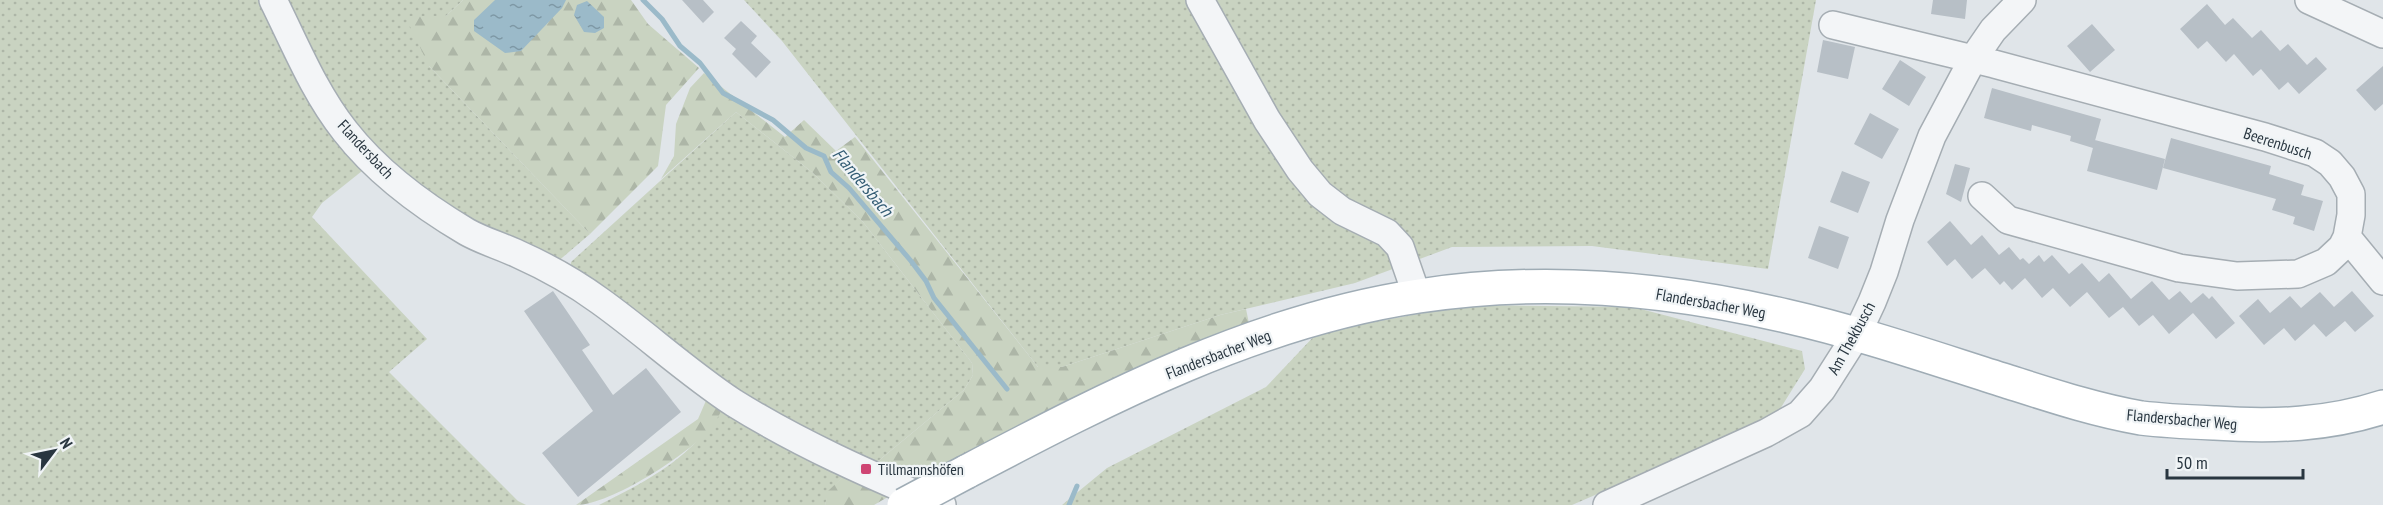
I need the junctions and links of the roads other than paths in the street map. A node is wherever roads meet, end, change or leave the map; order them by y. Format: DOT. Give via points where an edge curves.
graph roads {
  1 [pos="273,0"];
  2 [pos="1200,0"];
  3 [pos="2022,0"];
  4 [pos="2309,0"];
  5 [pos="1833,25"];
  6 [pos="2383,34"];
  7 [pos="1973,59"];
  8 [pos="1982,196"];
  9 [pos="2347,237"];
  10 [pos="2383,281"];
  11 [pos="1417,296"];
  12 [pos="1857,334"];
  13 [pos="2383,407"];
  14 [pos="904,505"];
  15 [pos="942,505"];
  16 [pos="1607,505"];
  1 -- 15 [label="street, Flandersbach" via="314,84 345,131 375,164 416,198 468,232 554,271 601,301 733,402 788,435"];
  2 -- 11 [label="street" via="1267,120 1300,170 1320,194 1342,211 1387,233 1400,247"];
  3 -- 7 [label="street, Am Thekbusch"];
  4 -- 6 [label="street"];
  5 -- 7 [label="street"];
  7 -- 9 [label="street, Beerenbusch" via="2315,153 2330,163 2351,194"];
  7 -- 12 [label="street, Am Thekbusch" via="1932,136 1884,272"];
  8 -- 9 [label="street" via="2008,220 2179,268 2237,276 2288,275 2316,267 2334,255"];
  9 -- 10 [label="street"];
  11 -- 12 [label="main road, Flandersbacher Weg" via="1472,289 1616,289 1783,315"];
  11 -- 14 [label="main road, Flandersbacher Weg, bridge" via="1348,310 1218,352 1048,429"];
  12 -- 13 [label="main road, Flandersbacher Weg" via="2040,392 2144,418 2238,425 2295,424 2352,417"];
  12 -- 16 [label="street, Am Thekbusch" via="1822,389 1800,414"];
}
